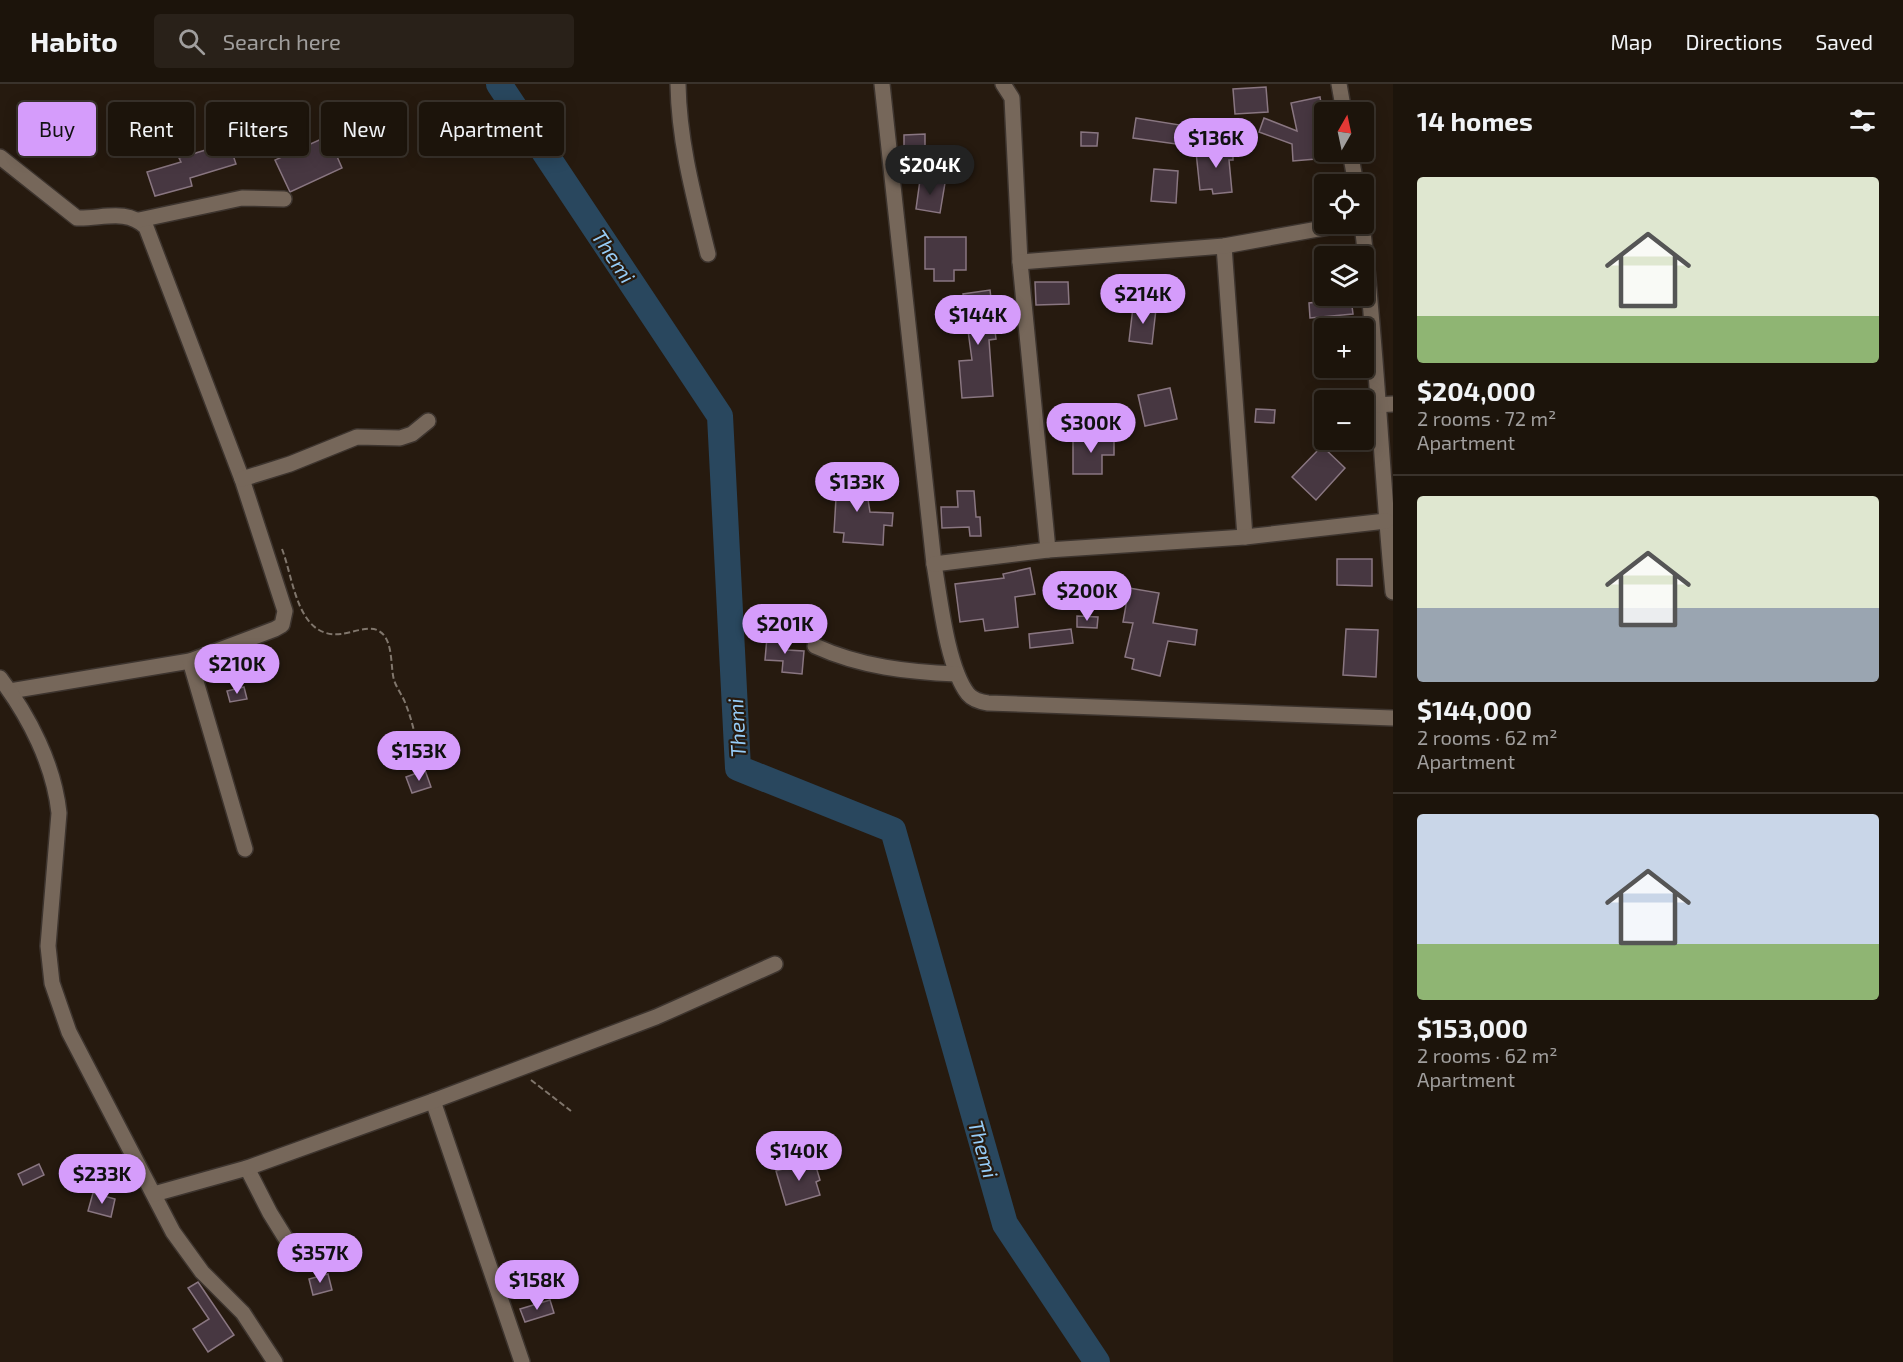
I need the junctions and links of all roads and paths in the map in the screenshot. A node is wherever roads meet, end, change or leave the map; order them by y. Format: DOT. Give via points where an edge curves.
graph roads {
  1 [pos="678,84"];
  2 [pos="882,84"];
  3 [pos="1003,84"];
  4 [pos="1340,84"];
  5 [pos="1014,91"];
  6 [pos="1343,102"];
  7 [pos="0,157"];
  8 [pos="284,199"];
  9 [pos="140,220"];
  10 [pos="1314,230"];
  11 [pos="1363,234"];
  12 [pos="1224,246"];
  13 [pos="708,254"];
  14 [pos="1020,262"];
  15 [pos="1393,404"];
  16 [pos="1376,405"];
  17 [pos="428,421"];
  18 [pos="242,479"];
  19 [pos="1386,521"];
  20 [pos="1245,537"];
  21 [pos="260,538"];
  22 [pos="1048,549"];
  23 [pos="934,564"];
  24 [pos="1393,592"];
  25 [pos="815,646"];
  26 [pos="190,661"];
  27 [pos="957,674"];
  28 [pos="0,678"];
  29 [pos="10,691"];
  30 [pos="1393,718"];
  31 [pos="422,767"];
  32 [pos="245,849"];
  33 [pos="775,964"];
  34 [pos="513,1070"];
  35 [pos="433,1101"];
  36 [pos="571,1111"];
  37 [pos="248,1168"];
  38 [pos="154,1194"];
  39 [pos="296,1255"];
  40 [pos="275,1362"];
  41 [pos="522,1362"];
  1 -- 13 [label="street" via="684,155"];
  2 -- 23 [label="street"];
  3 -- 5 [label="street"];
  4 -- 6 [label="street"];
  5 -- 14 [label="street"];
  7 -- 9 [label="street" via="77,218 119,214"];
  8 -- 9 [label="street" via="242,198"];
  9 -- 18 [label="street" via="146,227"];
  10 -- 12 [label="street"];
  11 -- 16 [label="street" via="1372,306"];
  12 -- 14 [label="street"];
  12 -- 20 [label="street"];
  14 -- 22 [label="street"];
  15 -- 16 [label="street"];
  16 -- 19 [label="street"];
  17 -- 18 [label="street" via="412,434 399,438 357,436"];
  18 -- 21 [label="street"];
  19 -- 20 [label="street"];
  19 -- 24 [label="street"];
  20 -- 22 [label="street"];
  21 -- 26 [label="street" via="285,611 282,625"];
  21 -- 31 [label="path" via="280,546 304,615 312,627 321,633 369,629 383,635"];
  22 -- 23 [label="street"];
  23 -- 27 [label="street"];
  25 -- 27 [label="street" via="840,657 905,672"];
  26 -- 29 [label="street"];
  26 -- 32 [label="street"];
  27 -- 30 [label="street" via="968,694 988,703"];
  28 -- 29 [label="street"];
  29 -- 38 [label="street" via="35,735 54,778 57,797 48,946 52,984 69,1032"];
  33 -- 34 [label="street" via="656,1017"];
  34 -- 35 [label="street"];
  34 -- 36 [label="path" via="543,1087"];
  35 -- 37 [label="street"];
  35 -- 41 [label="street"];
  37 -- 38 [label="street"];
  37 -- 39 [label="street"];
  38 -- 40 [label="street" via="173,1232 202,1272 243,1313"];
}
